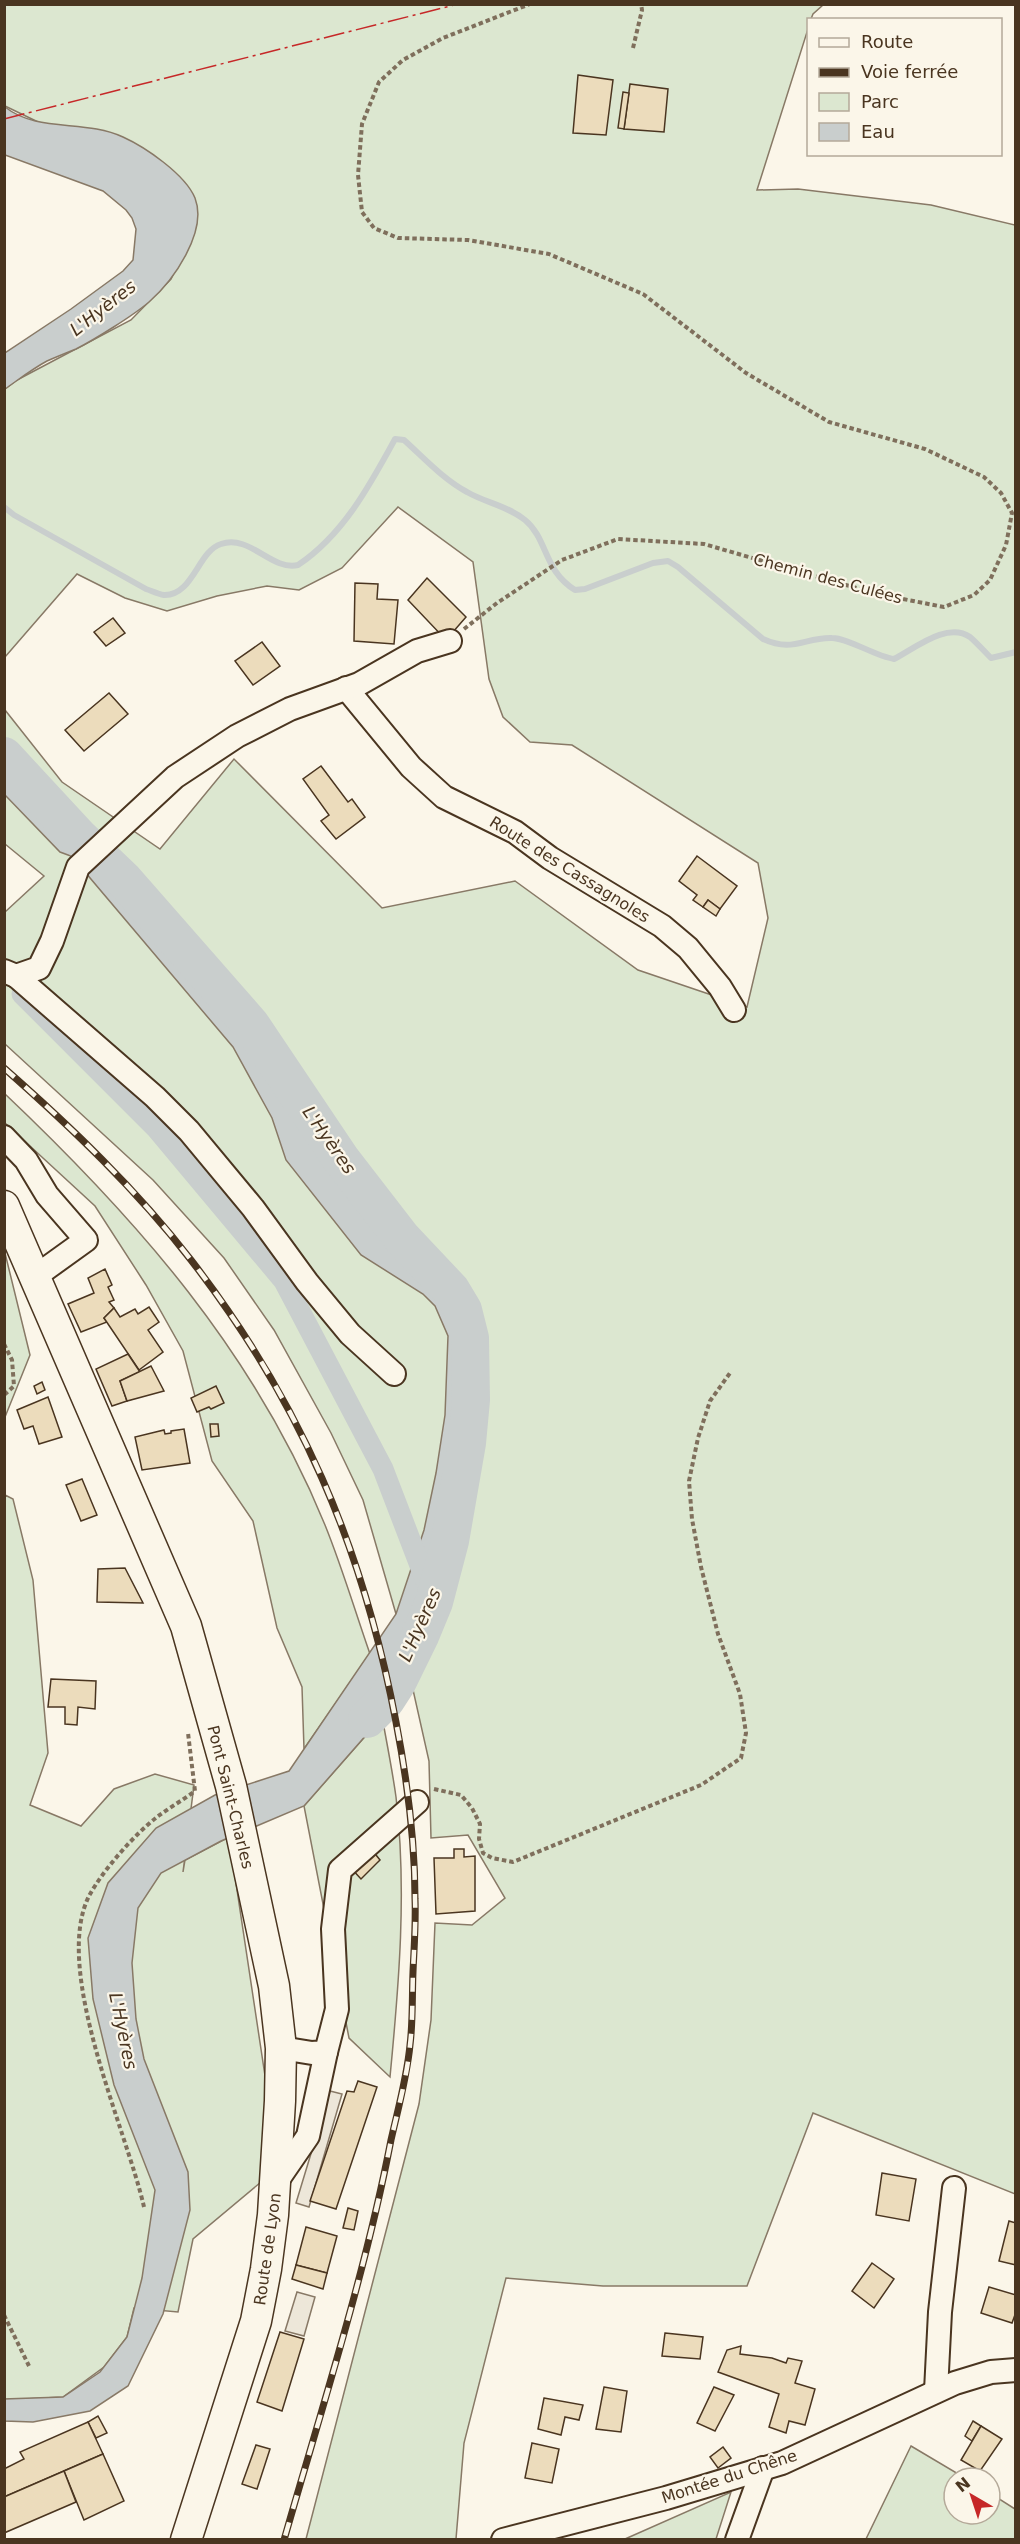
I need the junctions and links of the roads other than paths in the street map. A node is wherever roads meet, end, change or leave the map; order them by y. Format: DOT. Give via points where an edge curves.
graph roads {
  1 [pos="450,641"];
  2 [pos="346,688"];
  3 [pos="10,974"];
  4 [pos="734,1010"];
  5 [pos="4,1137"];
  6 [pos="4,1206"];
  7 [pos="36,1276"];
  8 [pos="394,1374"];
  9 [pos="417,1802"];
  10 [pos="267,1947"];
  11 [pos="281,2048"];
  12 [pos="326,2052"];
  13 [pos="275,2184"];
  14 [pos="954,2188"];
  15 [pos="1016,2370"];
  16 [pos="936,2391"];
  17 [pos="763,2468"];
  18 [pos="186,2540"];
  19 [pos="503,2540"];
  20 [pos="736,2540"];
  1 -- 2 [label="street" via="417,651"];
  2 -- 3 [label="street" via="290,709 237,736 175,777 78,867 39,968"];
  2 -- 4 [label="street, Route des Cassagnoles" via="411,767 444,797 515,832 550,858 662,926 688,948"];
  3 -- 8 [label="street" via="155,1097 189,1131 350,1334"];
  5 -- 7 [label="street" via="86,1240"];
  6 -- 7 [label="main road, Pont Saint-Charles"];
  7 -- 10 [label="main road, Pont Saint-Charles" via="186,1626 231,1786"];
  9 -- 12 [label="street" via="340,1870 333,1929 337,2010"];
  10 -- 11 [label="main road, Route de Lyon"];
  11 -- 12 [label="street" via="312,2054"];
  11 -- 13 [label="main road, Route de Lyon"];
  12 -- 13 [label="street" via="308,2136"];
  13 -- 18 [label="main road, Route de Lyon" via="268,2258 256,2321"];
  14 -- 16 [label="street"];
  15 -- 16 [label="street, Montée du Chêne" via="991,2372"];
  16 -- 17 [label="street, Montée du Chêne" via="782,2463"];
  17 -- 19 [label="street, Montée du Chêne" via="666,2498"];
  17 -- 20 [label="street"];
}
